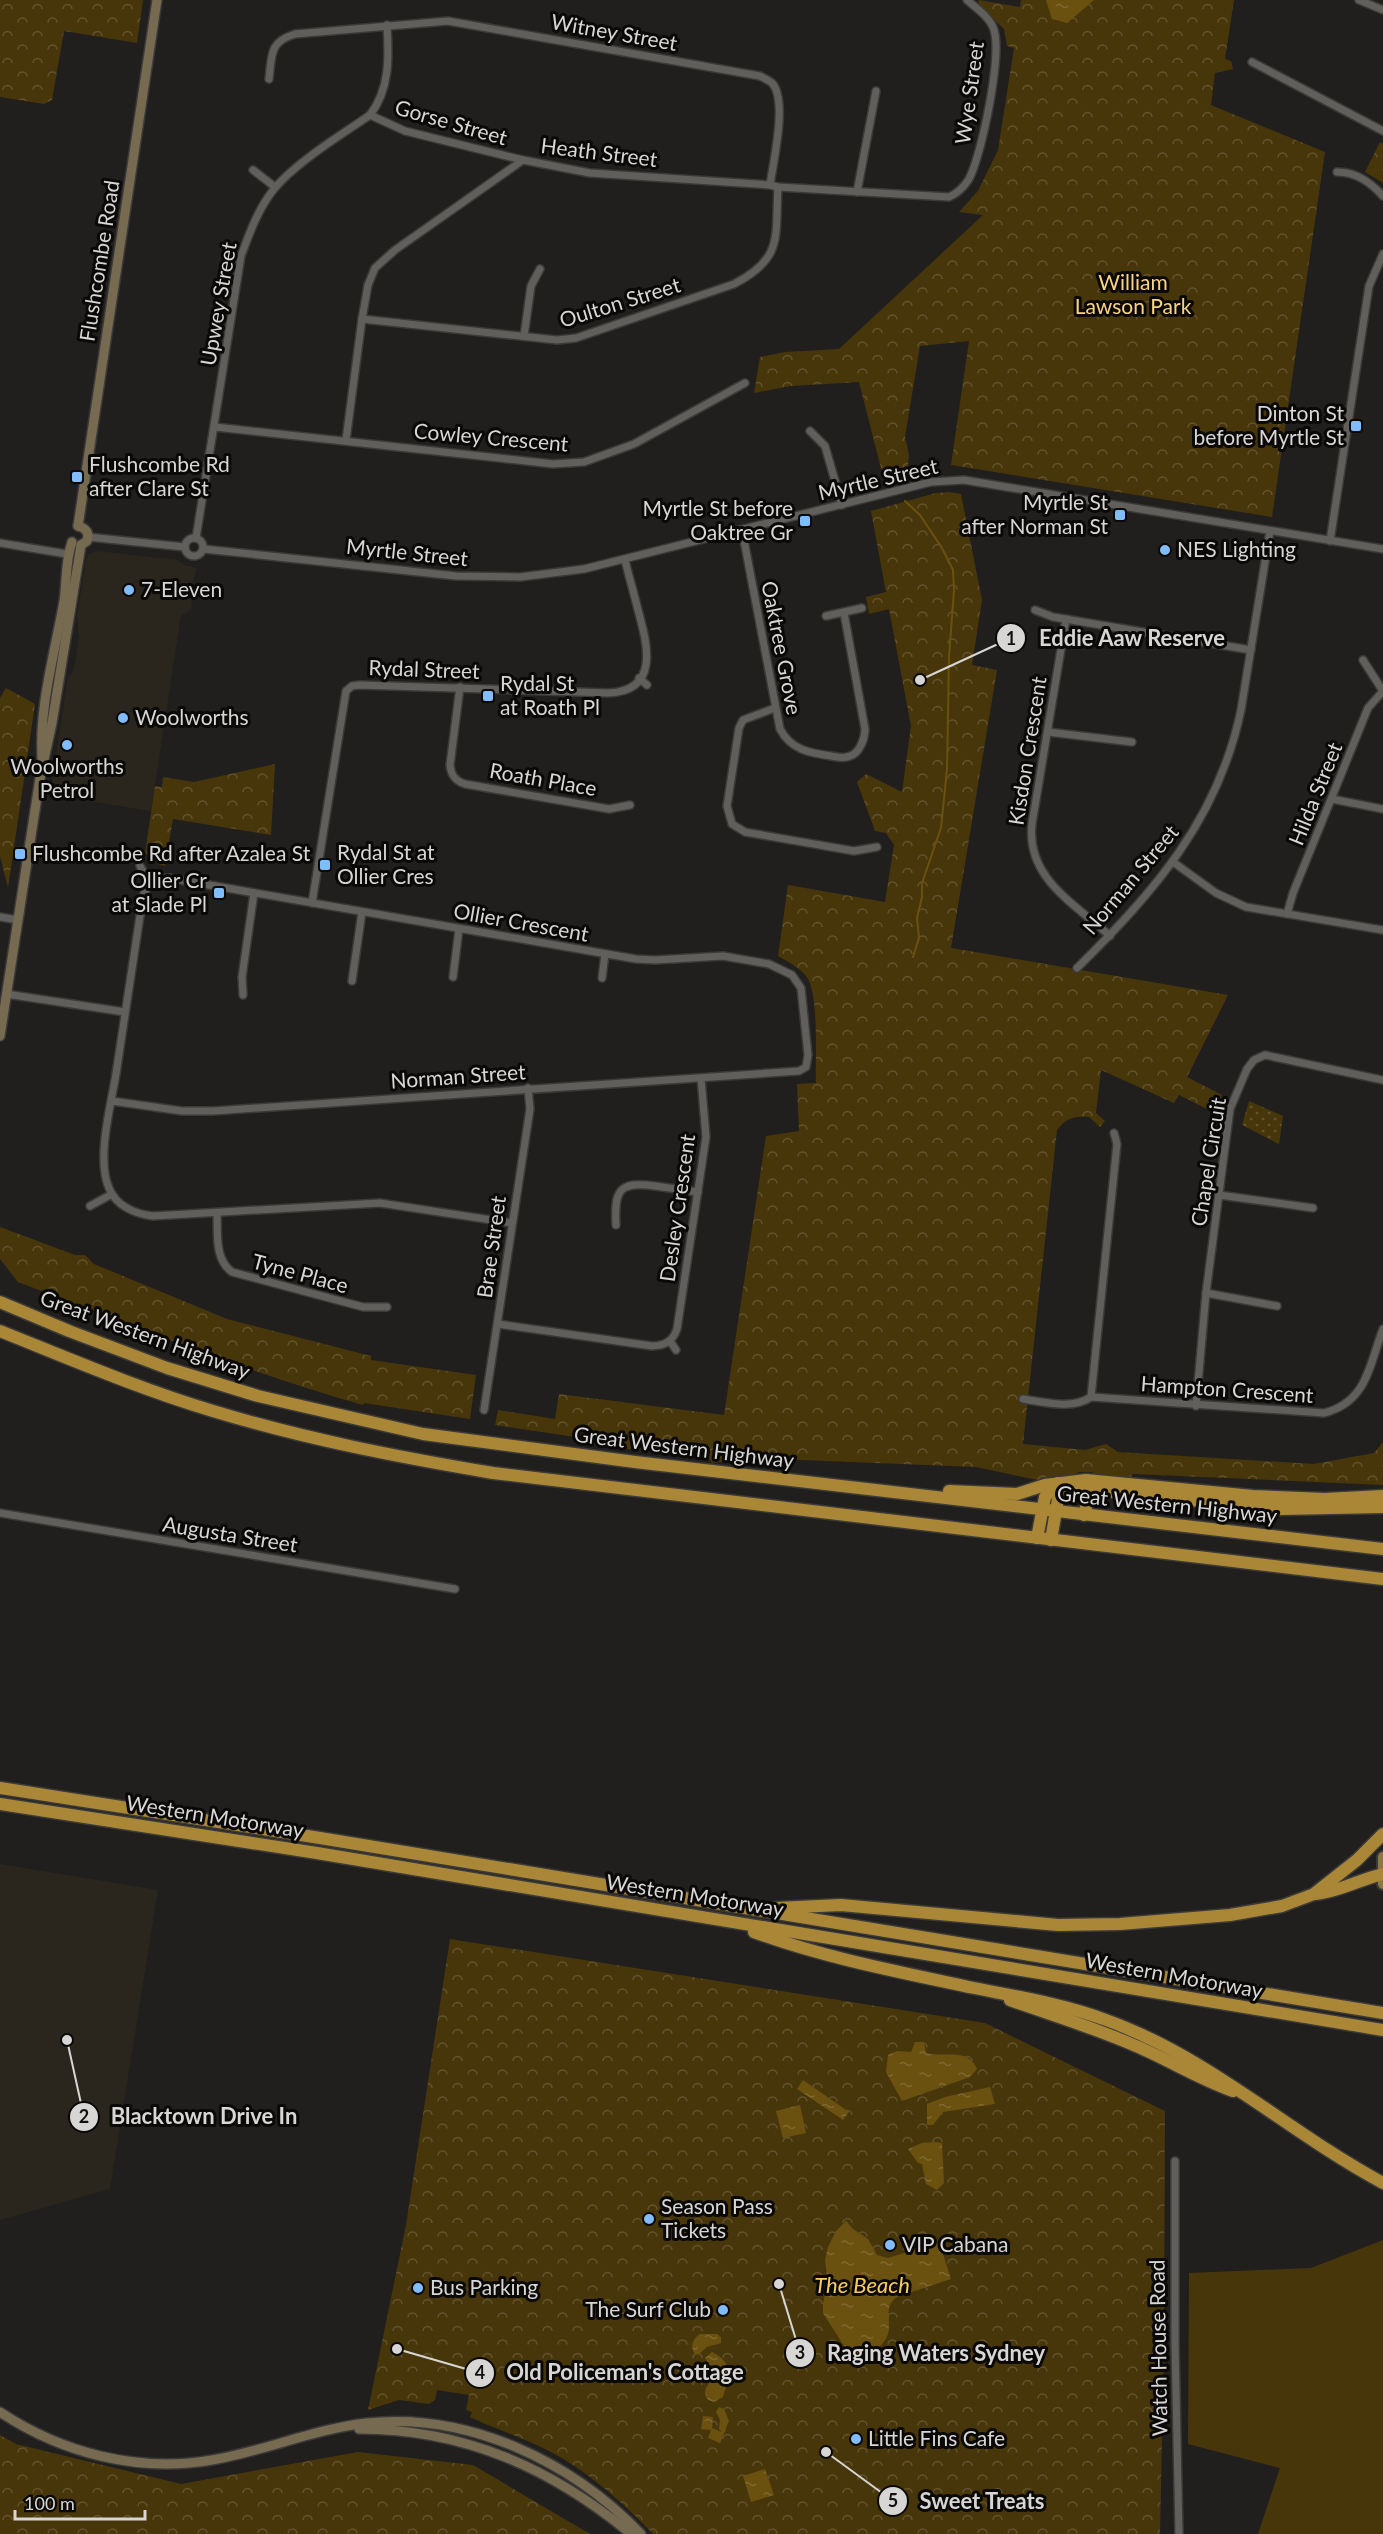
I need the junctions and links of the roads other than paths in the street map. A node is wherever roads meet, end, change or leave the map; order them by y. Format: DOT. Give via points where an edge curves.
graph roads {
  1 [pos="157,0"];
  2 [pos="967,0"];
  3 [pos="1359,0"];
  4 [pos="1383,10"];
  5 [pos="387,25"];
  6 [pos="1252,62"];
  7 [pos="269,79"];
  8 [pos="876,91"];
  9 [pos="370,116"];
  10 [pos="1383,131"];
  11 [pos="524,160"];
  12 [pos="253,170"];
  13 [pos="1337,172"];
  14 [pos="774,186"];
  15 [pos="275,187"];
  16 [pos="857,192"];
  17 [pos="955,194"];
  18 [pos="1383,196"];
  19 [pos="1383,254"];
  20 [pos="540,268"];
  21 [pos="362,319"];
  22 [pos="524,336"];
  23 [pos="745,382"];
  24 [pos="215,427"];
  25 [pos="810,431"];
  26 [pos="346,440"];
  27 [pos="842,505"];
  28 [pos="78,526"];
  29 [pos="742,530"];
  30 [pos="1270,531"];
  31 [pos="88,537"];
  32 [pos="196,538"];
  33 [pos="1330,540"];
  34 [pos="0,543"];
  35 [pos="76,544"];
  36 [pos="185,547"];
  37 [pos="204,549"];
  38 [pos="1383,549"];
  39 [pos="67,554"];
  40 [pos="625,560"];
  41 [pos="862,608"];
  42 [pos="1035,610"];
  43 [pos="844,613"];
  44 [pos="826,616"];
  45 [pos="1066,619"];
  46 [pos="1251,650"];
  47 [pos="1363,660"];
  48 [pos="639,678"];
  49 [pos="647,685"];
  50 [pos="460,687"];
  51 [pos="1383,691"];
  52 [pos="776,708"];
  53 [pos="1048,732"];
  54 [pos="1132,742"];
  55 [pos="849,757"];
  56 [pos="42,763"];
  57 [pos="852,767"];
  58 [pos="1332,799"];
  59 [pos="630,806"];
  60 [pos="1383,809"];
  61 [pos="730,821"];
  62 [pos="723,826"];
  63 [pos="877,847"];
  64 [pos="1173,862"];
  65 [pos="140,866"];
  66 [pos="150,883"];
  67 [pos="254,893"];
  68 [pos="312,903"];
  69 [pos="362,912"];
  70 [pos="1287,914"];
  71 [pos="0,917"];
  72 [pos="18,920"];
  73 [pos="459,929"];
  74 [pos="1383,930"];
  75 [pos="1110,936"];
  76 [pos="605,954"];
  77 [pos="1077,968"];
  78 [pos="453,977"];
  79 [pos="602,978"];
  80 [pos="352,981"];
  81 [pos="6,994"];
  82 [pos="243,995"];
  83 [pos="125,1012"];
  84 [pos="0,1036"];
  85 [pos="806,1067"];
  86 [pos="701,1078"];
  87 [pos="1383,1080"];
  88 [pos="528,1088"];
  89 [pos="112,1101"];
  90 [pos="1114,1133"];
  91 [pos="698,1192"];
  92 [pos="112,1194"];
  93 [pos="1219,1196"];
  94 [pos="90,1206"];
  95 [pos="1313,1208"];
  96 [pos="217,1213"];
  97 [pos="512,1223"];
  98 [pos="616,1225"];
  99 [pos="1206,1293"];
  100 [pos="0,1302"];
  101 [pos="1277,1306"];
  102 [pos="387,1307"];
  103 [pos="498,1324"];
  104 [pos="1383,1329"];
  105 [pos="0,1331"];
  106 [pos="670,1341"];
  107 [pos="676,1350"];
  108 [pos="1091,1397"];
  109 [pos="1023,1399"];
  110 [pos="1196,1406"];
  111 [pos="484,1410"];
  112 [pos="1058,1483"];
  113 [pos="864,1488"];
  114 [pos="1104,1491"];
  115 [pos="1383,1496"];
  116 [pos="1383,1507"];
  117 [pos="1042,1510"];
  118 [pos="1055,1512"];
  119 [pos="0,1513"];
  120 [pos="1084,1515"];
  121 [pos="1037,1538"];
  122 [pos="1051,1540"];
  123 [pos="1383,1549"];
  124 [pos="1383,1579"];
  125 [pos="455,1589"];
  126 [pos="0,1788"];
  127 [pos="0,1804"];
  128 [pos="1383,1834"];
  129 [pos="1383,1857"];
  130 [pos="1383,1877"];
  131 [pos="1314,1894"];
  132 [pos="748,1908"];
  133 [pos="728,1921"];
  134 [pos="1383,2013"];
  135 [pos="1383,2030"];
  136 [pos="1175,2161"];
  137 [pos="1383,2184"];
  138 [pos="0,2412"];
  139 [pos="334,2428"];
  140 [pos="631,2534"];
  141 [pos="641,2534"];
  142 [pos="1179,2534"];
  1 -- 28 [label="street, Flushcombe Road"];
  2 -- 17 [label="street, Wye Street" via="992,24 996,39 978,159"];
  3 -- 4 [label="street"];
  5 -- 7 [label="street, Witney Street" via="284,38 276,43 272,53"];
  5 -- 9 [label="street, Upwey Street" via="389,60 384,89"];
  5 -- 14 [label="street, Witney Street" via="448,21 760,76 773,84 778,97"];
  6 -- 10 [label="street"];
  8 -- 16 [label="street"];
  9 -- 11 [label="street, Gorse Street" via="405,131"];
  9 -- 15 [label="street, Upwey Street"];
  11 -- 14 [label="street, Heath Street" via="590,172"];
  11 -- 21 [label="street, Heath Street" via="375,268"];
  12 -- 15 [label="street"];
  13 -- 18 [label="street" via="1350,172 1372,183"];
  14 -- 16 [label="street, Heath Street"];
  14 -- 22 [label="street, Oulton Street" via="774,244 766,263 751,275 576,338"];
  15 -- 24 [label="street, Upwey Street" via="241,256"];
  16 -- 17 [label="street, Heath Street" via="942,197"];
  19 -- 33 [label="street" via="1369,286"];
  20 -- 22 [label="street" via="531,286"];
  21 -- 22 [label="street, Oulton Street"];
  21 -- 26 [label="street, Heath Street"];
  23 -- 26 [label="street, Cowley Crescent" via="634,444 584,462 553,464"];
  24 -- 26 [label="street, Cowley Crescent"];
  24 -- 32 [label="street, Upwey Street"];
  25 -- 27 [label="street" via="825,446"];
  27 -- 29 [label="street, Myrtle Street"];
  27 -- 30 [label="street, Myrtle Street" via="931,482 958,480"];
  28 -- 31 [label="street" via="86,529"];
  28 -- 35 [label="street, Flushcombe Road" via="70,534"];
  29 -- 40 [label="street, Myrtle Street"];
  29 -- 52 [label="street, Oaktree Grove"];
  30 -- 33 [label="street, Myrtle Street"];
  30 -- 46 [label="street, Norman Street"];
  31 -- 35 [label="street"];
  31 -- 36 [label="street"];
  32 -- 36 [label="street"];
  32 -- 37 [label="street"];
  33 -- 38 [label="street, Myrtle Street"];
  34 -- 39 [label="street"];
  35 -- 39 [label="street"];
  35 -- 56 [label="street" via="52,723"];
  36 -- 37 [label="street" via="194,556"];
  37 -- 40 [label="street, Myrtle Street" via="491,578 544,576"];
  39 -- 56 [label="street" via="67,580 44,723"];
  40 -- 48 [label="street" via="648,647 647,662"];
  41 -- 43 [label="street"];
  42 -- 45 [label="street"];
  43 -- 44 [label="street"];
  43 -- 55 [label="street" via="866,729 860,747"];
  45 -- 46 [label="street"];
  45 -- 53 [label="street, Kisdon Crescent"];
  46 -- 64 [label="street, Norman Street" via="1226,766 1210,803"];
  47 -- 51 [label="street"];
  48 -- 49 [label="street"];
  48 -- 50 [label="street, Rydal Street" via="627,688 613,692"];
  50 -- 59 [label="street, Roath Place" via="450,779 609,809"];
  50 -- 68 [label="street, Rydal Street" via="347,686"];
  51 -- 58 [label="street, Hilda Street" via="1368,708"];
  52 -- 55 [label="street, Oaktree Grove" via="782,734 796,747"];
  52 -- 61 [label="street" via="743,720 739,728 727,806"];
  53 -- 54 [label="street"];
  53 -- 75 [label="street, Kisdon Crescent" via="1032,824 1034,856 1046,879"];
  55 -- 57 [label="street"];
  56 -- 72 [label="street"];
  58 -- 60 [label="street"];
  58 -- 70 [label="street, Hilda Street"];
  61 -- 62 [label="street"];
  61 -- 63 [label="street" via="740,830 756,834 854,850"];
  64 -- 70 [label="street" via="1232,902"];
  64 -- 75 [label="street, Norman Street"];
  65 -- 66 [label="street"];
  66 -- 67 [label="street, Ollier Crescent" via="169,879"];
  66 -- 83 [label="street" via="143,896"];
  67 -- 68 [label="street, Ollier Crescent"];
  67 -- 82 [label="street"];
  68 -- 69 [label="street, Ollier Crescent"];
  69 -- 73 [label="street, Ollier Crescent"];
  69 -- 80 [label="street"];
  70 -- 74 [label="street"];
  71 -- 72 [label="street"];
  72 -- 81 [label="street"];
  73 -- 76 [label="street, Ollier Crescent"];
  73 -- 78 [label="street"];
  75 -- 77 [label="street, Norman Street"];
  76 -- 79 [label="street"];
  76 -- 85 [label="street, Ollier Crescent" via="649,960 723,956 780,968 792,975 803,993"];
  81 -- 83 [label="street"];
  81 -- 84 [label="street"];
  83 -- 89 [label="street"];
  85 -- 86 [label="street, Norman Street" via="799,1071"];
  86 -- 88 [label="street, Norman Street"];
  86 -- 91 [label="street, Desley Crescent" via="706,1132"];
  87 -- 93 [label="street, Chapel Circuit" via="1272,1055 1254,1060 1230,1109"];
  88 -- 89 [label="street, Norman Street" via="213,1111 182,1111"];
  88 -- 97 [label="street, Brae Street" via="530,1109"];
  89 -- 92 [label="street" via="104,1163"];
  90 -- 108 [label="street" via="1117,1144"];
  91 -- 98 [label="street" via="628,1185 616,1201"];
  91 -- 106 [label="street, Desley Crescent" via="677,1329"];
  92 -- 94 [label="street"];
  92 -- 96 [label="street" via="120,1204 147,1215"];
  93 -- 95 [label="street"];
  93 -- 99 [label="street, Chapel Circuit"];
  96 -- 97 [label="street" via="380,1203"];
  96 -- 102 [label="street, Tyne Place" via="220,1255 232,1272 363,1307"];
  97 -- 103 [label="street, Brae Street"];
  99 -- 101 [label="street"];
  99 -- 110 [label="street, Chapel Circuit"];
  100 -- 113 [label="highway, Great Western Highway" via="167,1368 352,1419 505,1446"];
  103 -- 106 [label="street" via="652,1346"];
  103 -- 111 [label="street, Brae Street"];
  104 -- 110 [label="street, Hampton Crescent" via="1361,1386 1341,1409 1324,1413"];
  105 -- 121 [label="highway" via="213,1411 393,1456 493,1473"];
  106 -- 107 [label="street"];
  108 -- 109 [label="street, Hampton Crescent" via="1072,1405"];
  108 -- 110 [label="street, Hampton Crescent"];
  112 -- 113 [label="highway" via="1017,1494"];
  112 -- 115 [label="highway" via="1086,1480 1253,1496"];
  112 -- 117 [label="highway" via="1045,1497"];
  113 -- 117 [label="highway, Great Western Highway"];
  114 -- 116 [label="highway" via="1280,1509"];
  114 -- 118 [label="highway" via="1076,1488 1058,1499"];
  114 -- 120 [label="highway" via="1092,1495"];
  117 -- 118 [label="highway, Great Western Highway"];
  117 -- 121 [label="highway"];
  118 -- 120 [label="highway, Great Western Highway"];
  118 -- 122 [label="highway"];
  119 -- 125 [label="street, Augusta Street"];
  120 -- 123 [label="highway, Great Western Highway"];
  121 -- 122 [label="highway"];
  122 -- 124 [label="highway"];
  126 -- 132 [label="highway, Western Motorway"];
  127 -- 133 [label="highway, Western Motorway"];
  128 -- 131 [label="highway" via="1358,1860"];
  129 -- 130 [label="main road"];
  130 -- 131 [label="highway"];
  131 -- 132 [label="highway" via="1250,1912 1093,1925 989,1920 841,1905"];
  132 -- 134 [label="highway, Western Motorway"];
  133 -- 135 [label="highway, Western Motorway"];
  133 -- 137 [label="highway" via="801,1949 1057,2004 1108,2020 1187,2057"];
  136 -- 142 [label="street, Watch House Road"];
  138 -- 139 [label="street" via="66,2447 111,2459 160,2464 213,2460"];
  139 -- 140 [label="street" via="427,2434 491,2451 572,2490"];
  139 -- 141 [label="street" via="414,2423 504,2443 580,2481"];
}
